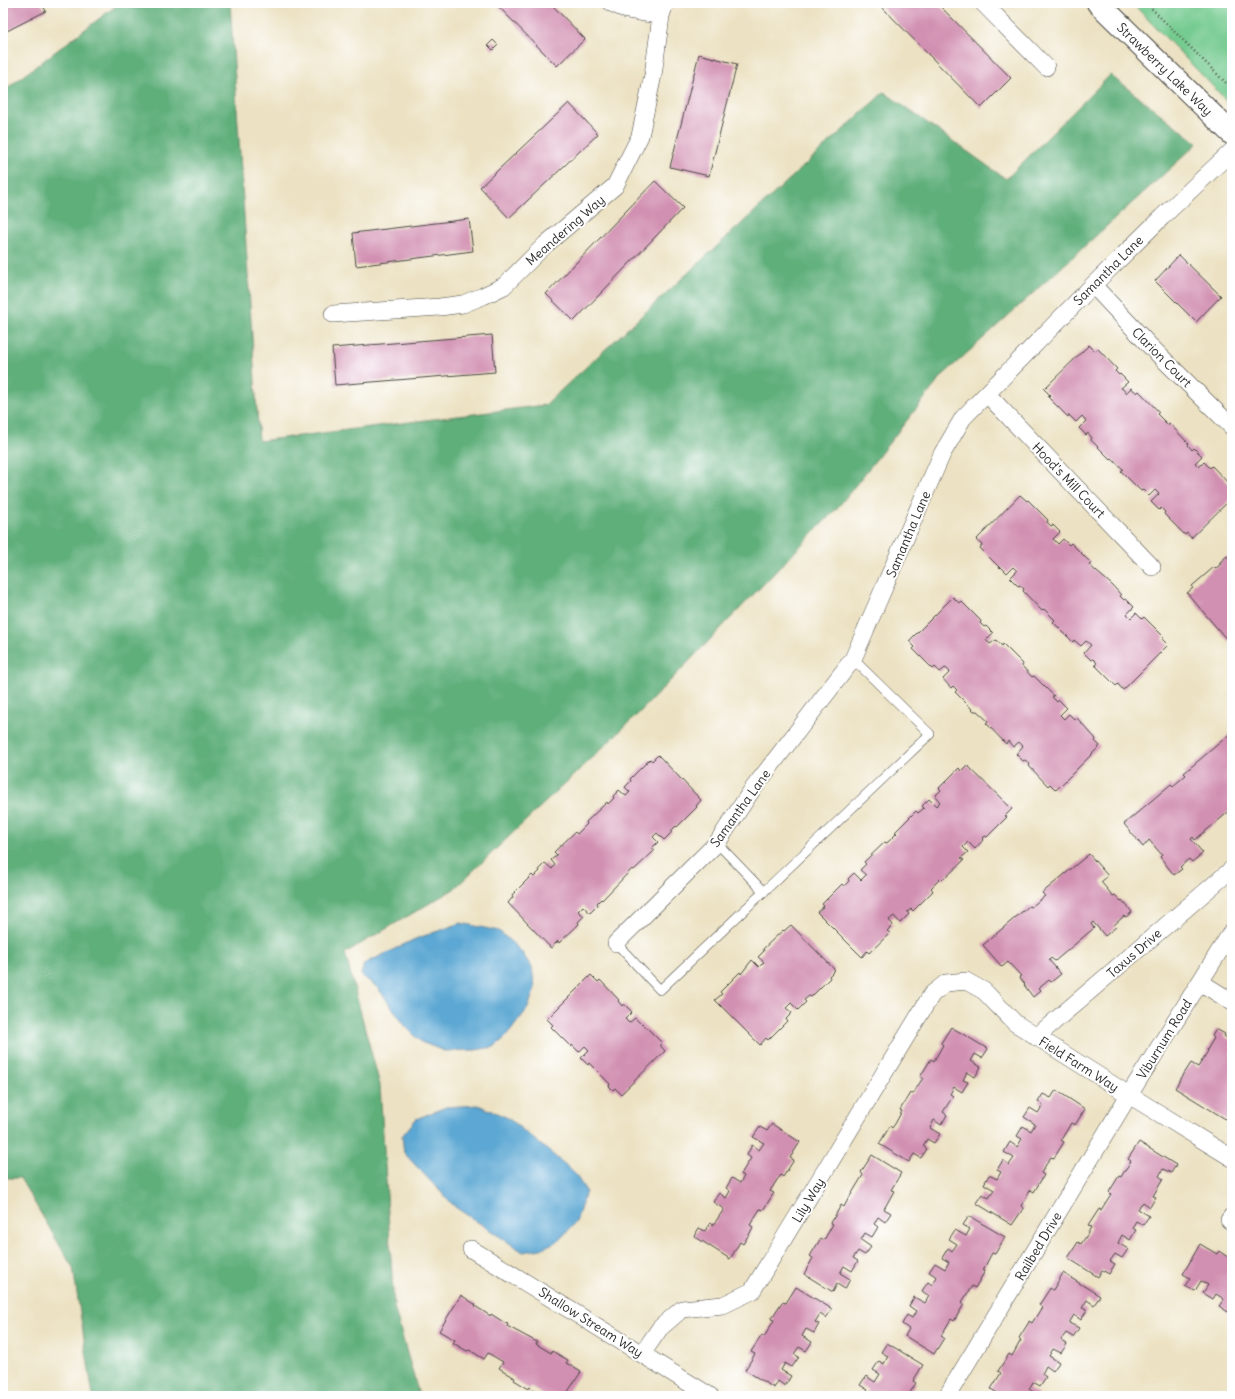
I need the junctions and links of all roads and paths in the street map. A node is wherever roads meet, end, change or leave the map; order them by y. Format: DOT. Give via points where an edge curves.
graph roads {
  1 [pos="612,3"];
  2 [pos="984,3"];
  3 [pos="1098,3"];
  4 [pos="1146,3"];
  5 [pos="663,10"];
  6 [pos="1046,67"];
  7 [pos="1232,90"];
  8 [pos="1232,134"];
  9 [pos="1232,151"];
  10 [pos="1093,285"];
  11 [pos="334,314"];
  12 [pos="986,394"];
  13 [pos="1232,427"];
  14 [pos="1152,567"];
  15 [pos="853,659"];
  16 [pos="716,844"];
  17 [pos="1232,868"];
  18 [pos="764,892"];
  19 [pos="1232,931"];
  20 [pos="616,943"];
  21 [pos="1200,982"];
  22 [pos="932,994"];
  23 [pos="1232,1002"];
  24 [pos="1036,1037"];
  25 [pos="1129,1095"];
  26 [pos="1232,1158"];
  27 [pos="1232,1216"];
  28 [pos="1232,1222"];
  29 [pos="472,1249"];
  30 [pos="642,1354"];
  31 [pos="710,1396"];
  32 [pos="947,1396"];
  1 -- 5 [label="street" via="627,10"];
  2 -- 6 [label="street"];
  3 -- 8 [label="street, Strawberry Lake Way"];
  4 -- 7 [label="path"];
  5 -- 11 [label="street, Meandering Way" via="640,136 615,186 546,244 504,286 483,296 462,304 440,307"];
  9 -- 10 [label="street, Samantha Lane"];
  10 -- 12 [label="street, Samantha Lane"];
  10 -- 13 [label="street, Clarion Court"];
  12 -- 14 [label="street, Hood's Mill Court"];
  12 -- 15 [label="street, Samantha Lane" via="963,418 942,454"];
  15 -- 16 [label="street, Samantha Lane" via="752,790"];
  15 -- 18 [label="lane" via="930,734"];
  16 -- 18 [label="lane"];
  16 -- 20 [label="street, Samantha Lane"];
  17 -- 24 [label="street, Taxus Drive"];
  18 -- 20 [label="lane" via="660,990"];
  19 -- 21 [label="street, Viburnum Road"];
  21 -- 23 [label="street"];
  21 -- 25 [label="street, Viburnum Road"];
  22 -- 24 [label="street, Field Farm Way" via="946,982 966,981 984,991 1015,1023"];
  22 -- 30 [label="street, Lily Way" via="752,1291 723,1305 682,1309 660,1328"];
  24 -- 25 [label="street, Field Farm Way"];
  25 -- 26 [label="street, Field Farm Way"];
  25 -- 32 [label="street, Railbed Drive"];
  27 -- 28 [label="street" via="1229,1220"];
  29 -- 30 [label="street, Shallow Stream Way"];
  30 -- 31 [label="street, Shallow Stream Way"];
}
